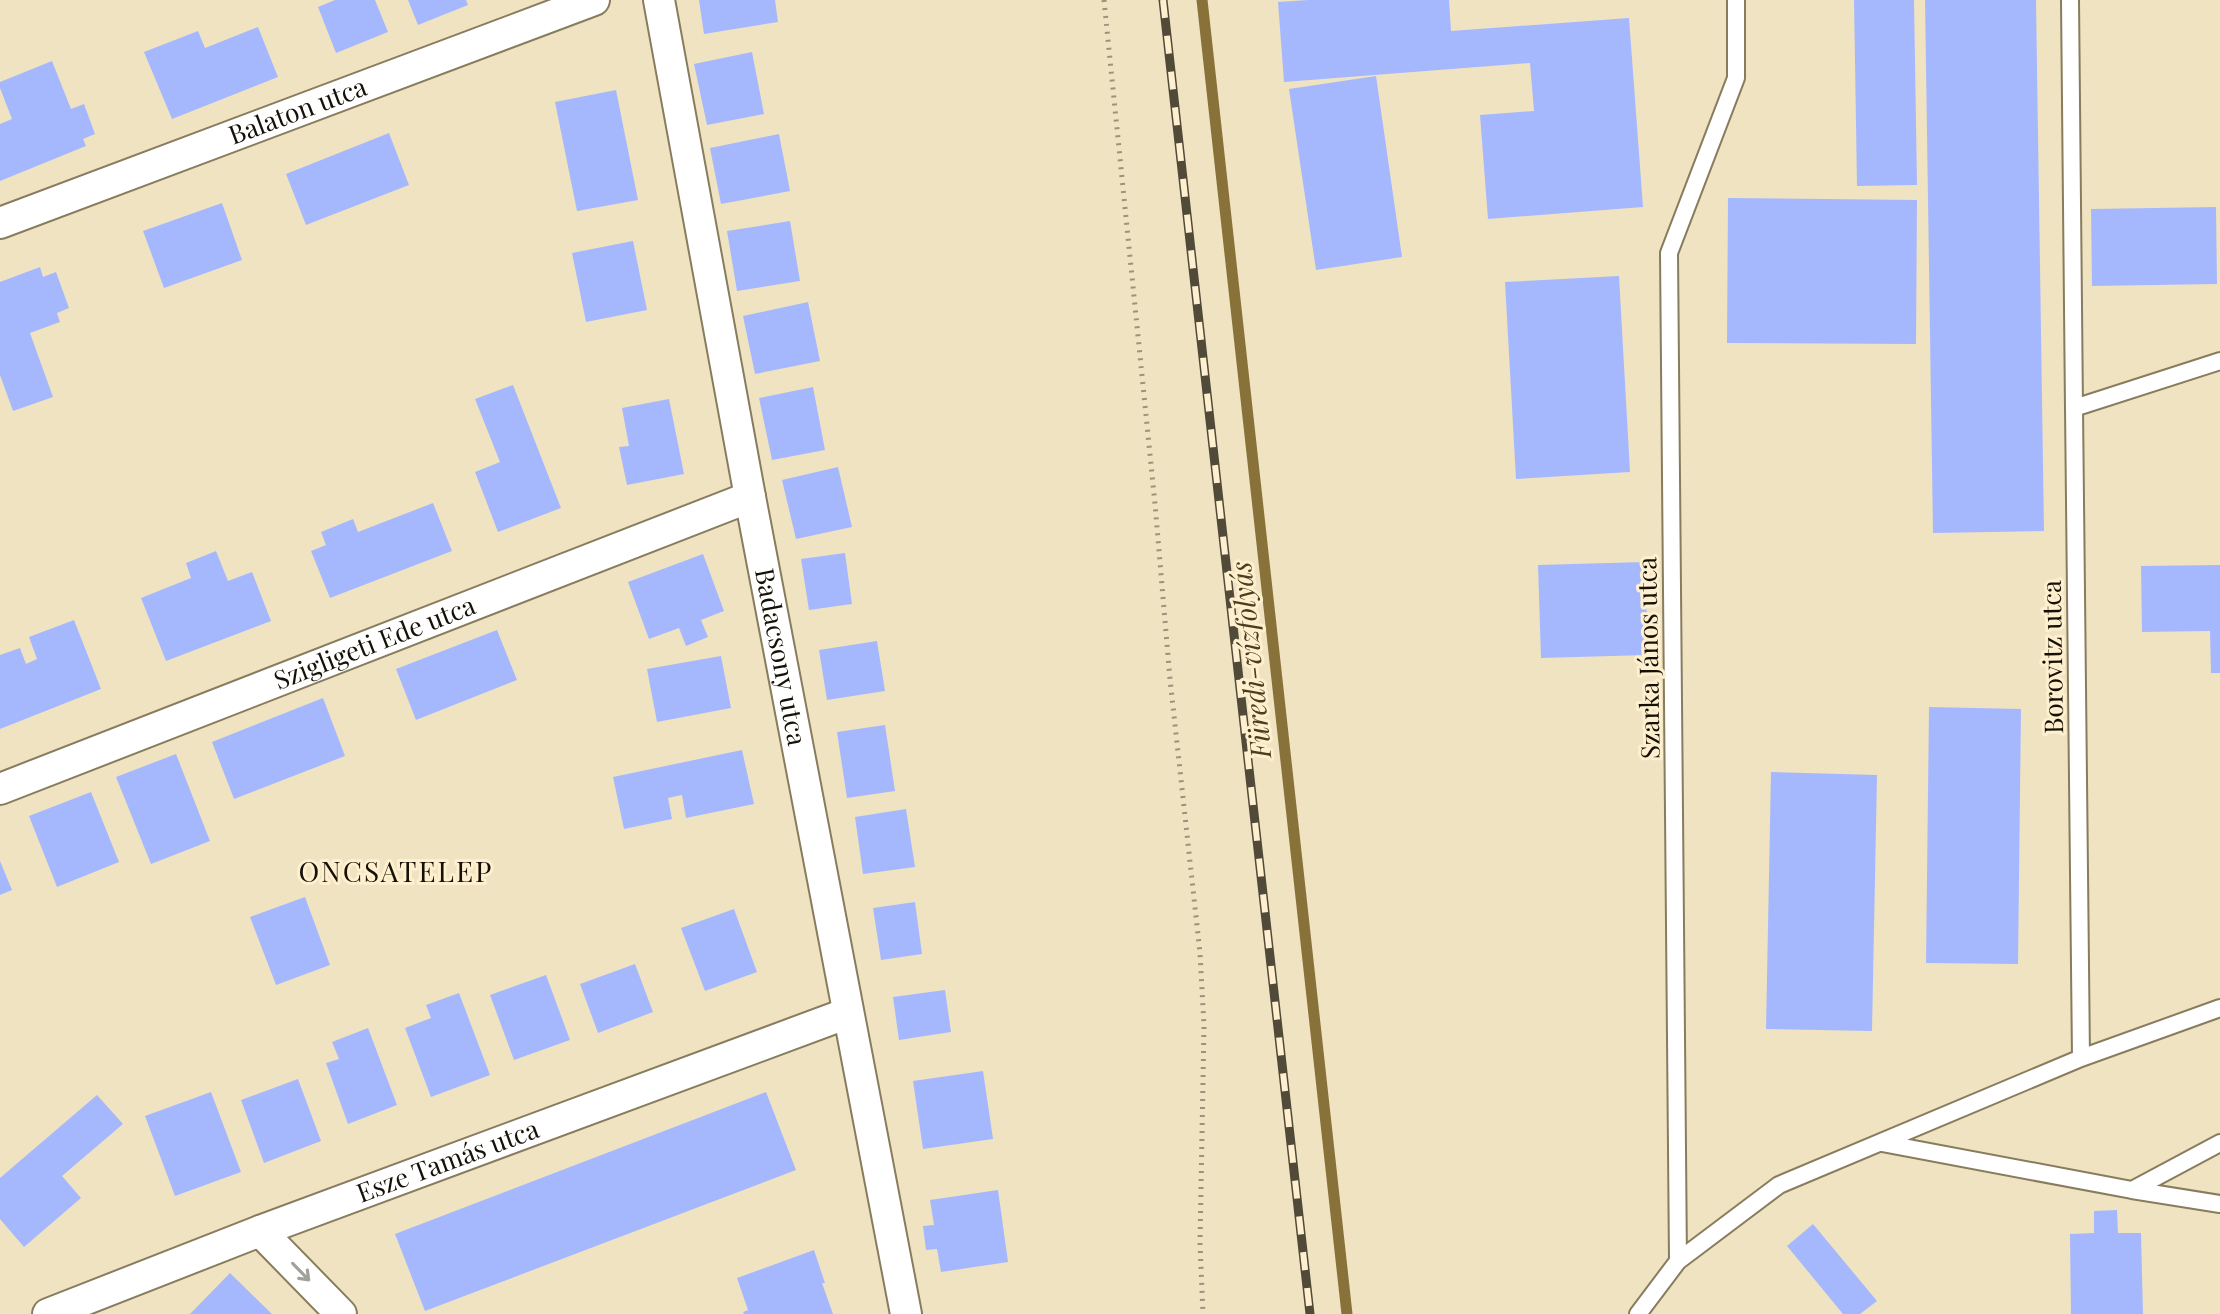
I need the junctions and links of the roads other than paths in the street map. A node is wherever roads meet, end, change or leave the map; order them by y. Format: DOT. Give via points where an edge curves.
graph roads {
  1 [pos="594,0"];
  2 [pos="659,0"];
  3 [pos="1736,0"];
  4 [pos="2070,0"];
  5 [pos="0,223"];
  6 [pos="2220,361"];
  7 [pos="2074,408"];
  8 [pos="750,497"];
  9 [pos="0,789"];
  10 [pos="2220,1008"];
  11 [pos="848,1013"];
  12 [pos="2081,1058"];
  13 [pos="1880,1143"];
  14 [pos="2220,1143"];
  15 [pos="2132,1190"];
  16 [pos="2220,1204"];
  17 [pos="260,1231"];
  18 [pos="1678,1261"];
  19 [pos="48,1314"];
  20 [pos="341,1314"];
  21 [pos="906,1314"];
  22 [pos="1638,1314"];
  1 -- 5 [label="street, Balaton utca"];
  2 -- 8 [label="street, Badacsony utca"];
  3 -- 18 [label="lane, Szarka János utca" via="1736,78 1669,253"];
  4 -- 7 [label="lane, Borovitz utca"];
  6 -- 7 [label="lane"];
  7 -- 12 [label="lane, Borovitz utca"];
  8 -- 9 [label="street, Szigligeti Ede utca"];
  8 -- 11 [label="street, Badacsony utca"];
  10 -- 12 [label="lane"];
  11 -- 17 [label="street, Esze Tamás utca"];
  11 -- 21 [label="street, Badacsony utca"];
  12 -- 13 [label="lane"];
  13 -- 15 [label="lane"];
  13 -- 18 [label="lane" via="1779,1185"];
  14 -- 15 [label="lane"];
  15 -- 16 [label="lane"];
  17 -- 19 [label="street, Esze Tamás utca"];
  17 -- 20 [label="street, one-way"];
  18 -- 22 [label="lane"];
}
